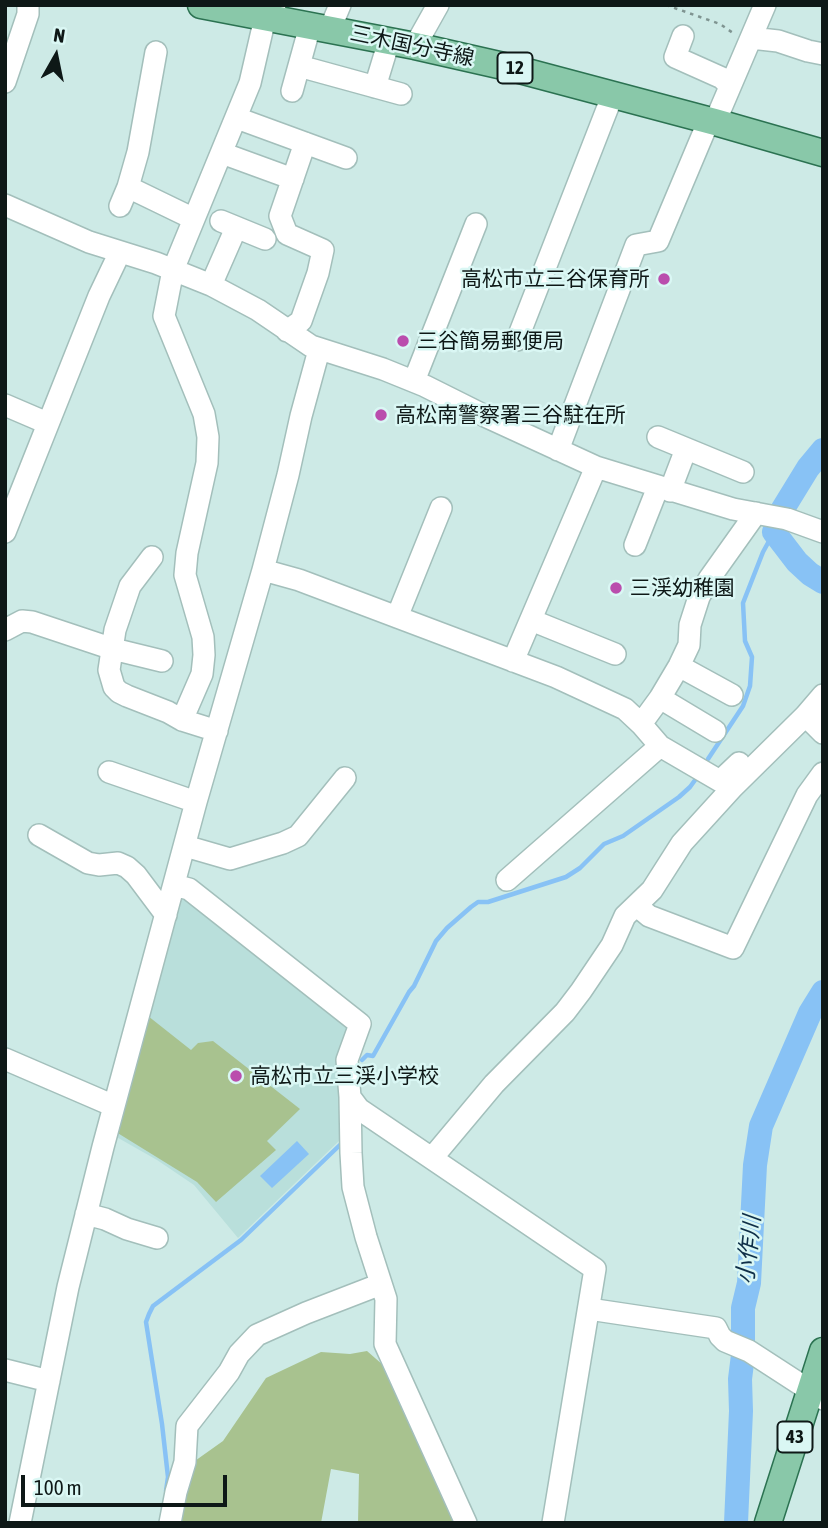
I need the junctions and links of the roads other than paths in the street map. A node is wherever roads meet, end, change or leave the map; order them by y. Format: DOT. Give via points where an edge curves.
graph roads {
  1 [pos="28,5"];
  2 [pos="201,5"];
  3 [pos="438,5"];
  4 [pos="765,5"];
  5 [pos="270,11"];
  6 [pos="327,20"];
  7 [pos="683,36"];
  8 [pos="13,37"];
  9 [pos="389,41"];
  10 [pos="749,43"];
  11 [pos="415,46"];
  12 [pos="156,52"];
  13 [pos="823,54"];
  14 [pos="299,66"];
  15 [pos="5,82"];
  16 [pos="730,86"];
  17 [pos="376,87"];
  18 [pos="292,91"];
  19 [pos="401,94"];
  20 [pos="613,94"];
  21 [pos="245,121"];
  22 [pos="712,121"];
  23 [pos="305,144"];
  24 [pos="823,153"];
  25 [pos="230,156"];
  26 [pos="346,158"];
  27 [pos="293,179"];
  28 [pos="5,205"];
  29 [pos="194,219"];
  30 [pos="476,224"];
  31 [pos="265,239"];
  32 [pos="120,252"];
  33 [pos="173,270"];
  34 [pos="211,285"];
  35 [pos="287,331"];
  36 [pos="517,340"];
  37 [pos="319,350"];
  38 [pos="414,381"];
  39 [pos="5,405"];
  40 [pos="47,423"];
  41 [pos="658,437"];
  42 [pos="686,449"];
  43 [pos="558,450"];
  44 [pos="596,467"];
  45 [pos="743,472"];
  46 [pos="664,489"];
  47 [pos="441,508"];
  48 [pos="772,516"];
  49 [pos="7,522"];
  50 [pos="823,532"];
  51 [pos="635,545"];
  52 [pos="152,557"];
  53 [pos="263,570"];
  54 [pos="397,617"];
  55 [pos="531,620"];
  56 [pos="5,630"];
  57 [pos="113,649"];
  58 [pos="615,654"];
  59 [pos="162,661"];
  60 [pos="513,661"];
  61 [pos="679,666"];
  62 [pos="732,695"];
  63 [pos="823,695"];
  64 [pos="660,698"];
  65 [pos="823,712"];
  66 [pos="182,720"];
  67 [pos="641,724"];
  68 [pos="715,730"];
  69 [pos="217,731"];
  70 [pos="823,733"];
  71 [pos="660,746"];
  72 [pos="761,759"];
  73 [pos="108,772"];
  74 [pos="823,773"];
  75 [pos="345,778"];
  76 [pos="196,802"];
  77 [pos="39,835"];
  78 [pos="186,846"];
  79 [pos="507,880"];
  80 [pos="174,884"];
  81 [pos="637,905"];
  82 [pos="166,915"];
  83 [pos="8,1067"];
  84 [pos="350,1097"];
  85 [pos="114,1106"];
  86 [pos="432,1158"];
  87 [pos="86,1214"];
  88 [pos="157,1238"];
  89 [pos="381,1284"];
  90 [pos="589,1309"];
  91 [pos="823,1351"];
  92 [pos="5,1370"];
  93 [pos="49,1381"];
  94 [pos="816,1395"];
  95 [pos="16,1516"];
  96 [pos="170,1523"];
  97 [pos="466,1523"];
  98 [pos="553,1523"];
  99 [pos="768,1523"];
  1 -- 8 [label="street" via="28,14"];
  2 -- 5 [label="main road, 三木国分寺線 / 12"];
  3 -- 11 [label="street"];
  4 -- 10 [label="street"];
  5 -- 6 [label="main road, 三木国分寺線 / 12"];
  5 -- 29 [label="street" via="250,83"];
  6 -- 9 [label="main road, 三木国分寺線 / 12"];
  6 -- 14 [label="street"];
  7 -- 16 [label="street" via="675,57"];
  8 -- 15 [label="street"];
  9 -- 11 [label="main road, 三木国分寺線 / 12"];
  9 -- 17 [label="street"];
  10 -- 13 [label="street" via="779,41"];
  10 -- 16 [label="street"];
  11 -- 20 [label="main road, 三木国分寺線 / 12"];
  12 -- 29 [label="street" via="138,152 124,197"];
  14 -- 17 [label="street"];
  14 -- 18 [label="street"];
  16 -- 22 [label="street"];
  17 -- 19 [label="street"];
  20 -- 22 [label="main road, 三木国分寺線 / 12"];
  20 -- 36 [label="street"];
  21 -- 23 [label="street"];
  22 -- 24 [label="main road, 三木国分寺線 / 12"];
  22 -- 43 [label="street" via="658,241 636,245"];
  23 -- 26 [label="street"];
  23 -- 27 [label="street"];
  25 -- 27 [label="street"];
  27 -- 35 [label="street" via="280,216 287,234 323,250 300,321"];
  28 -- 32 [label="street"];
  29 -- 33 [label="street"];
  30 -- 38 [label="street"];
  31 -- 34 [label="street" via="229,224"];
  32 -- 33 [label="street"];
  32 -- 40 [label="street"];
  33 -- 34 [label="street"];
  33 -- 66 [label="street" via="164,316 204,414 208,437 185,575 204,654 202,674"];
  34 -- 35 [label="street"];
  35 -- 37 [label="street"];
  37 -- 38 [label="street"];
  37 -- 53 [label="street"];
  38 -- 43 [label="street"];
  39 -- 40 [label="street"];
  40 -- 49 [label="street"];
  41 -- 42 [label="street"];
  42 -- 45 [label="street"];
  42 -- 46 [label="street"];
  43 -- 44 [label="street"];
  44 -- 46 [label="street"];
  44 -- 55 [label="street"];
  46 -- 48 [label="street"];
  46 -- 51 [label="street"];
  47 -- 54 [label="street"];
  48 -- 50 [label="street"];
  48 -- 61 [label="street" via="709,579 699,597 689,645"];
  52 -- 57 [label="street" via="130,586"];
  53 -- 54 [label="street"];
  53 -- 69 [label="street"];
  54 -- 60 [label="street"];
  55 -- 58 [label="street"];
  55 -- 60 [label="street"];
  56 -- 57 [label="street" via="22,621 32,622"];
  57 -- 59 [label="street"];
  57 -- 66 [label="street" via="109,670 114,687"];
  60 -- 67 [label="street" via="625,709"];
  61 -- 62 [label="street"];
  61 -- 64 [label="street"];
  63 -- 72 [label="street"];
  64 -- 67 [label="street"];
  64 -- 68 [label="street"];
  65 -- 70 [label="street" via="813,723"];
  66 -- 69 [label="street"];
  67 -- 71 [label="street"];
  69 -- 76 [label="street"];
  71 -- 72 [label="street" via="720,781 740,762"];
  71 -- 79 [label="street"];
  72 -- 81 [label="street" via="682,843"];
  73 -- 76 [label="street"];
  74 -- 81 [label="street" via="807,794 733,948 649,916"];
  75 -- 78 [label="street" via="298,836 283,844 230,859"];
  76 -- 78 [label="street"];
  77 -- 82 [label="street" via="88,863 127,867"];
  78 -- 80 [label="street"];
  80 -- 82 [label="street"];
  80 -- 84 [label="street" via="189,889 360,1024 347,1060"];
  81 -- 86 [label="street" via="625,916 612,945 565,1012 494,1084"];
  82 -- 85 [label="street"];
  83 -- 85 [label="street"];
  84 -- 86 [label="street" via="359,1110"];
  84 -- 89 [label="street" via="353,1187"];
  85 -- 87 [label="street"];
  86 -- 90 [label="street" via="595,1269"];
  87 -- 88 [label="street"];
  87 -- 93 [label="street"];
  89 -- 96 [label="street" via="257,1335 239,1354 187,1426 185,1462"];
  89 -- 97 [label="street" via="386,1299 385,1344"];
  90 -- 94 [label="street" via="716,1328 725,1341"];
  90 -- 98 [label="street"];
  91 -- 94 [label="main road, 43"];
  92 -- 93 [label="street"];
  93 -- 95 [label="street"];
  94 -- 99 [label="main road, 43"];
}
